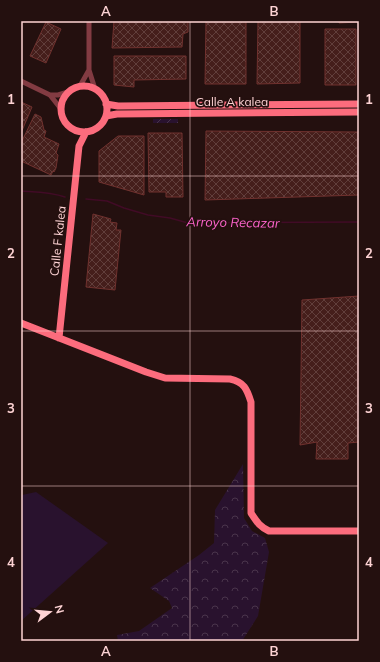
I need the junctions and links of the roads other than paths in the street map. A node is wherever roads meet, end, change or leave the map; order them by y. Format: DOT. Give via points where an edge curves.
graph roads {
  1 [pos="89,21"];
  2 [pos="89,70"];
  3 [pos="21,81"];
  4 [pos="80,86"];
  5 [pos="95,89"];
  6 [pos="68,92"];
  7 [pos="50,94"];
  8 [pos="106,104"];
  9 [pos="359,104"];
  10 [pos="61,108"];
  11 [pos="359,112"];
  12 [pos="106,116"];
  13 [pos="73,130"];
  14 [pos="86,132"];
  15 [pos="79,146"];
  16 [pos="21,323"];
  17 [pos="59,338"];
  18 [pos="359,531"];
  1 -- 2 [label="street"];
  2 -- 4 [label="street"];
  2 -- 5 [label="street"];
  3 -- 7 [label="street"];
  4 -- 5 [label="street"];
  4 -- 6 [label="street"];
  5 -- 8 [label="street"];
  6 -- 7 [label="street"];
  6 -- 10 [label="street"];
  7 -- 10 [label="street"];
  8 -- 9 [label="street, Calle A kalea"];
  8 -- 12 [label="street"];
  10 -- 13 [label="street" via="63,119"];
  11 -- 12 [label="street, Calle A kalea"];
  12 -- 14 [label="street" via="100,125"];
  13 -- 14 [label="street"];
  13 -- 15 [label="street, Calle F kalea"];
  14 -- 15 [label="street, Calle F kalea"];
  15 -- 17 [label="street, Calle F kalea"];
  16 -- 17 [label="street"];
  17 -- 18 [label="street" via="165,378 237,381 248,392 251,402 251,513 261,527 269,531"];
}
